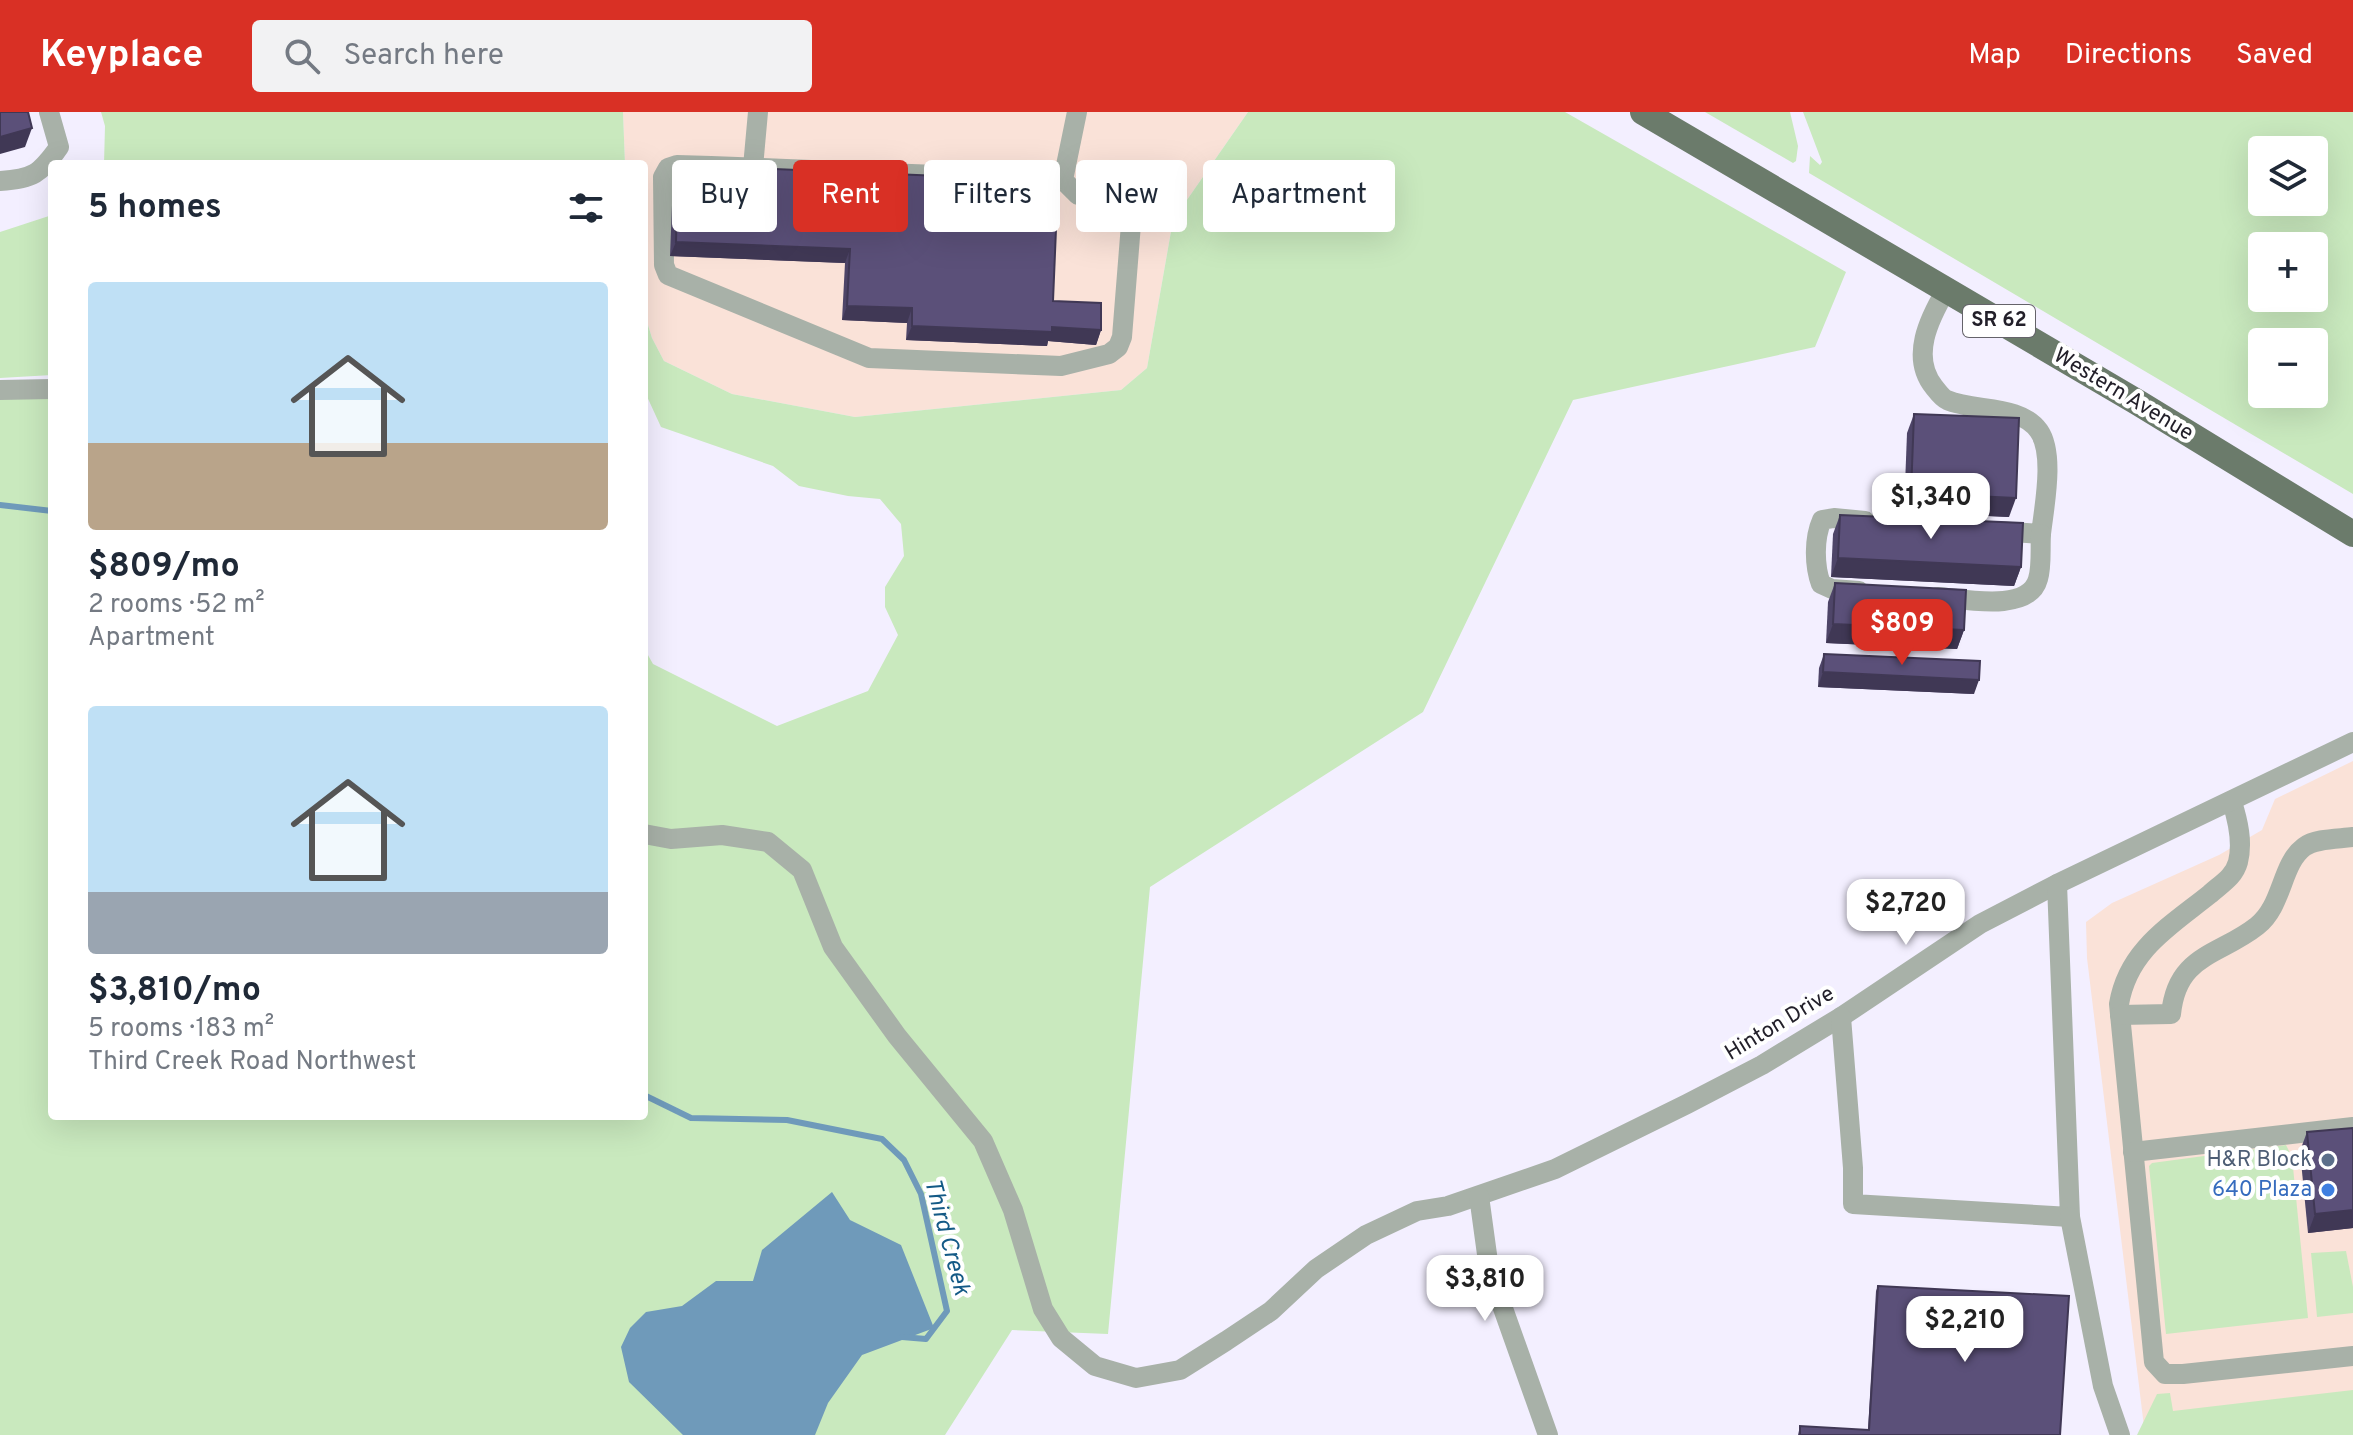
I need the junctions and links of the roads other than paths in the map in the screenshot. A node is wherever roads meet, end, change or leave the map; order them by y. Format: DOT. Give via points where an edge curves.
graph roads {
  1 [pos="49,112"];
  2 [pos="758,112"];
  3 [pos="1077,112"];
  4 [pos="1643,112"];
  5 [pos="50,160"];
  6 [pos="754,160"];
  7 [pos="48,163"];
  8 [pos="672,167"];
  9 [pos="777,168"];
  10 [pos="1063,180"];
  11 [pos="0,181"];
  12 [pos="1946,290"];
  13 [pos="48,389"];
  14 [pos="0,390"];
  15 [pos="1882,522"];
  16 [pos="1977,529"];
  17 [pos="2041,534"];
  18 [pos="2353,534"];
  19 [pos="1876,592"];
  20 [pos="1921,596"];
  21 [pos="2353,742"];
  22 [pos="2232,802"];
  23 [pos="648,835"];
  24 [pos="2353,837"];
  25 [pos="2057,884"];
  26 [pos="2120,1015"];
  27 [pos="1841,1017"];
  28 [pos="2353,1127"];
  29 [pos="2133,1152"];
  30 [pos="1479,1196"];
  31 [pos="2070,1217"];
  32 [pos="2353,1356"];
  33 [pos="1548,1435"];
  34 [pos="2120,1435"];
  1 -- 5 [label="street" via="59,147"];
  2 -- 6 [label="street"];
  3 -- 10 [label="street"];
  4 -- 12 [label="main road, Western Avenue / SR 62"];
  7 -- 11 [label="street" via="21,180"];
  8 -- 10 [label="street" via="663,177 668,275 869,358 1061,366 1118,347 1133,199 1078,195"];
  9 -- 10 [label="street"];
  12 -- 17 [label="street" via="1931,315 1923,346 1927,378 1945,399 2025,418 2038,429 2045,442 2047,485"];
  12 -- 18 [label="main road, Western Avenue / SR 62"];
  13 -- 14 [label="street"];
  15 -- 19 [label="street" via="1834,518 1822,520 1817,532 1821,584"];
  16 -- 17 [label="street"];
  17 -- 20 [label="street" via="2039,579 2018,599"];
  21 -- 22 [label="street, Hinton Drive"];
  22 -- 25 [label="street, Hinton Drive"];
  22 -- 26 [label="street" via="2240,851 2232,875 2140,951 2122,981"];
  23 -- 30 [label="street, Hinton Drive" via="671,839 722,835 768,842 802,870 833,947 983,1141 1013,1210 1043,1309 1061,1338 1095,1366 1136,1378 1180,1370 1271,1311 1316,1269 1366,1235 1417,1211"];
  24 -- 26 [label="street" via="2305,846 2271,912 2258,926 2181,977 2171,1014"];
  25 -- 27 [label="street, Hinton Drive" via="1980,924"];
  25 -- 31 [label="street"];
  26 -- 29 [label="street"];
  27 -- 30 [label="street, Hinton Drive" via="1762,1065 1555,1169"];
  27 -- 31 [label="street" via="1853,1204"];
  28 -- 29 [label="street"];
  29 -- 32 [label="street" via="2154,1362 2165,1374"];
  30 -- 33 [label="street" via="1489,1269"];
  31 -- 34 [label="street" via="2103,1386"];
}
